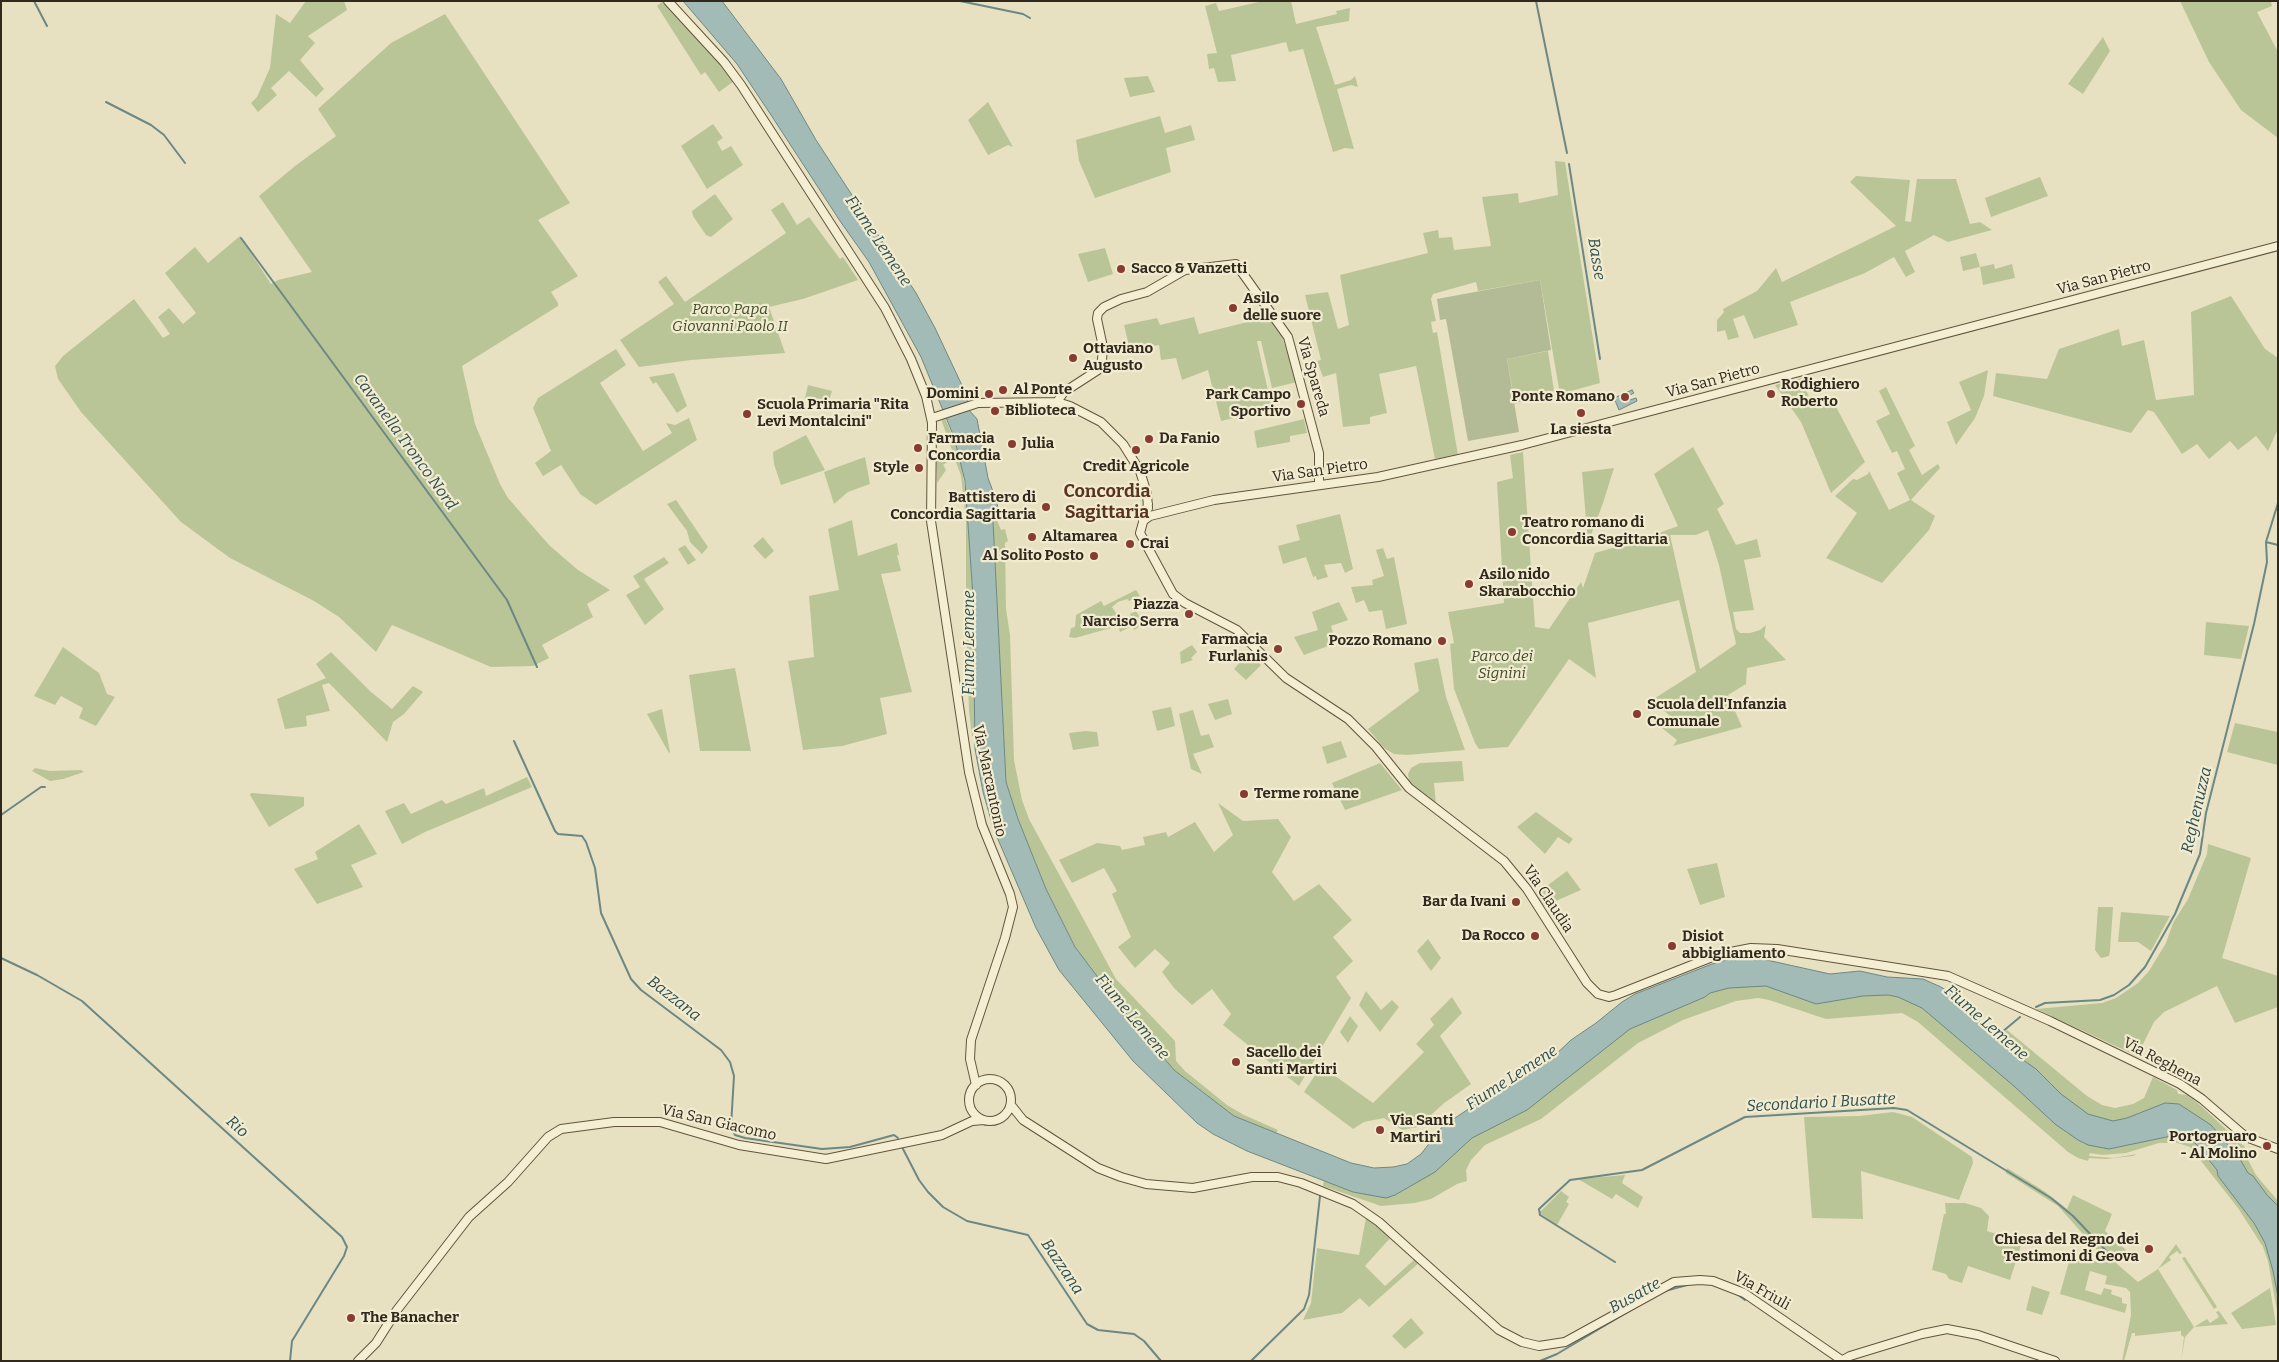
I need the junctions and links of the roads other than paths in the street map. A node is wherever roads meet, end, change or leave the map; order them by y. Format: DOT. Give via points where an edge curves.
graph roads {
  1 [pos="668,1"];
  2 [pos="2278,246"];
  3 [pos="1057,402"];
  4 [pos="932,418"];
  5 [pos="1319,484"];
  6 [pos="1147,514"];
  7 [pos="2026,1010"];
  8 [pos="970,1059"];
  9 [pos="986,1079"];
  10 [pos="976,1085"];
  11 [pos="1011,1105"];
  12 [pos="971,1108"];
  13 [pos="1003,1117"];
  14 [pos="984,1120"];
  15 [pos="1023,1120"];
  16 [pos="965,1125"];
  17 [pos="2278,1149"];
  18 [pos="1843,1360"];
  19 [pos="358,1361"];
  20 [pos="2055,1361"];
  1 -- 4 [label="street, Via Marcantonio" via="741,85 880,300 910,359"];
  2 -- 5 [label="street, Via San Pietro" via="1530,443 1401,473"];
  3 -- 4 [label="street" via="970,405"];
  3 -- 5 [label="street, Via Spareda" via="1064,392 1098,370 1103,347 1097,319 1104,307 1146,292 1185,270 1236,264 1288,337 1320,453"];
  3 -- 6 [label="street" via="1087,413 1116,434 1139,470 1147,494"];
  4 -- 8 [label="street, Via Marcantonio" via="931,499 935,553 969,772 982,826 1013,907 971,1040"];
  5 -- 6 [label="street, Via San Pietro"];
  6 -- 7 [label="street, Via Claudia" via="1140,533 1176,597 1237,630 1286,678 1348,719 1409,788 1504,861 1527,889 1587,983 1598,994 1616,995 1720,954 1764,948 1948,976"];
  7 -- 17 [label="street, Via Reghena" via="2180,1084 2246,1137"];
  8 -- 9 [label="street"];
  8 -- 10 [label="street, Via Marcantonio"];
  9 -- 10 [label="street"];
  9 -- 11 [label="street" via="1006,1085"];
  10 -- 12 [label="street, Via Marcantonio" via="970,1096"];
  11 -- 13 [label="street"];
  11 -- 15 [label="street"];
  12 -- 14 [label="street"];
  12 -- 16 [label="street"];
  13 -- 14 [label="street"];
  13 -- 15 [label="street"];
  14 -- 16 [label="street, Via San Giacomo"];
  15 -- 18 [label="street, Via Friuli" via="1098,1168 1146,1184 1193,1188 1266,1176 1291,1181 1353,1204 1379,1222 1499,1330 1522,1342 1540,1346 1565,1342 1674,1282 1713,1281 1744,1293"];
  16 -- 19 [label="street, Via San Giacomo" via="942,1135 826,1159 740,1145 660,1122 614,1122 561,1129 548,1137 508,1182 469,1217 397,1310 376,1343"];
  18 -- 20 [label="street, Via Friuli" via="1947,1329 1978,1335"];
}
